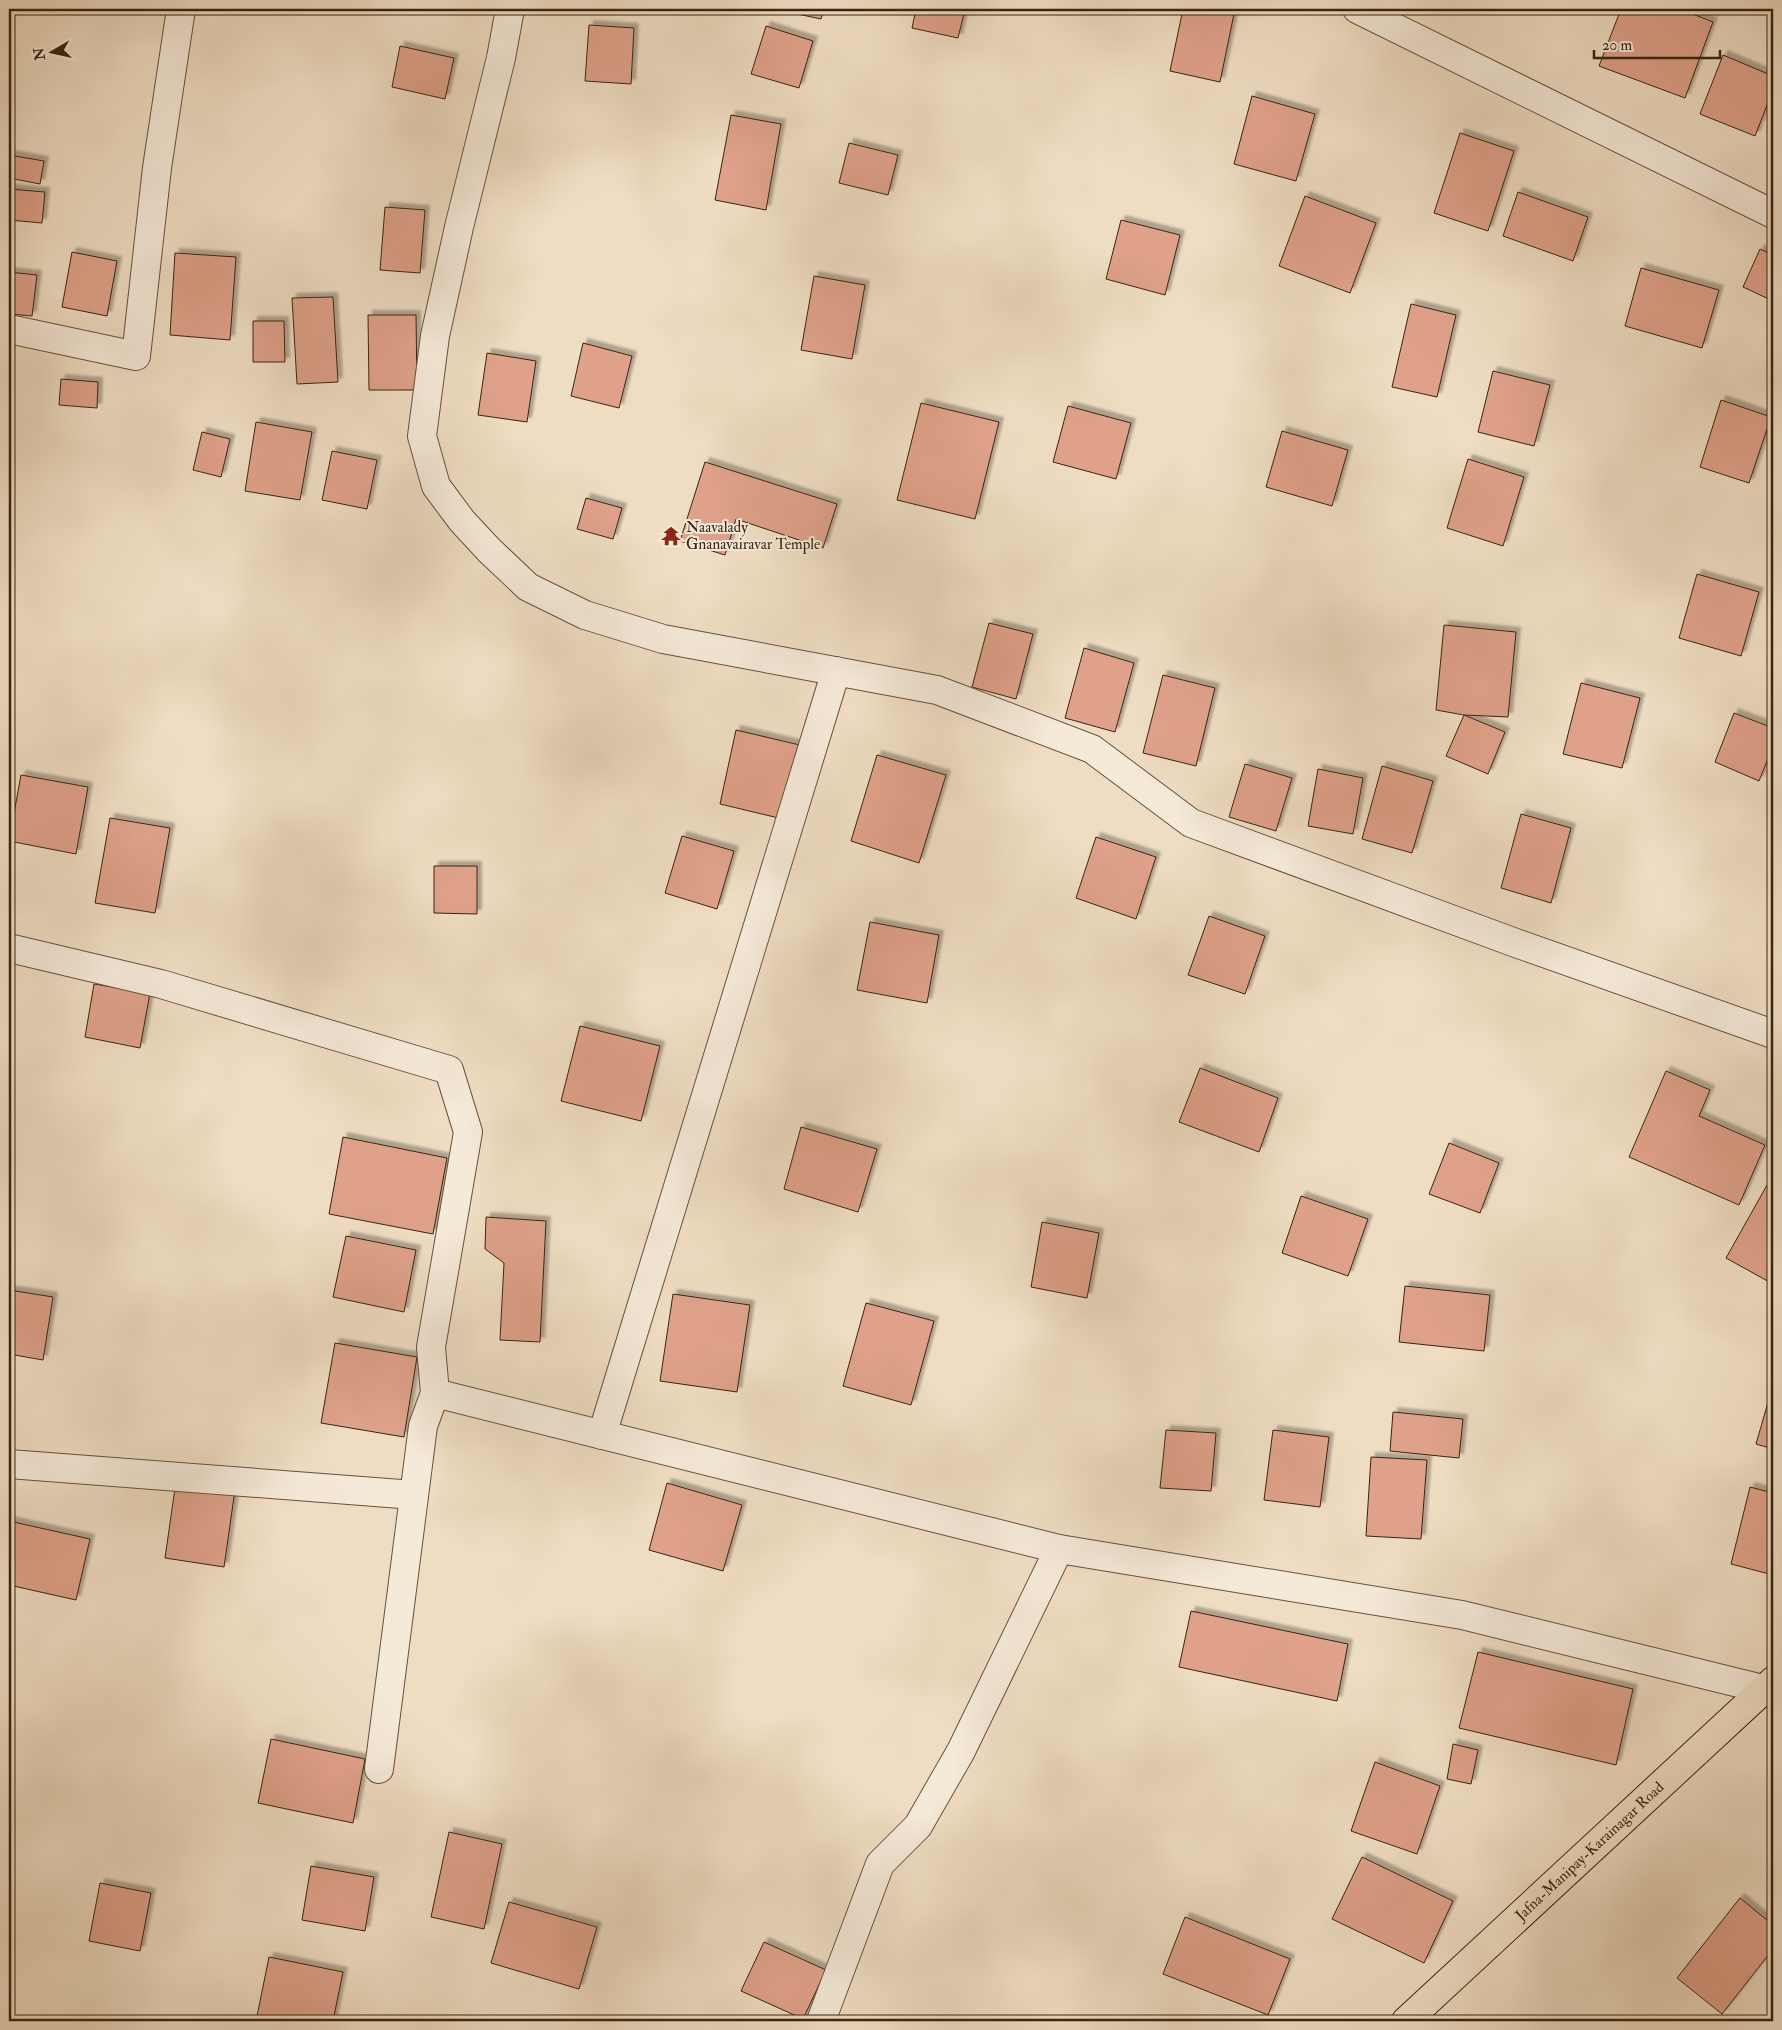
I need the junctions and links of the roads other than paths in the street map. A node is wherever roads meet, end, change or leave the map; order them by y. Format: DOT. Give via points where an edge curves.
graph roads {
  1 [pos="181,9"];
  2 [pos="510,9"];
  3 [pos="1357,9"];
  4 [pos="1773,214"];
  5 [pos="9,329"];
  6 [pos="836,671"];
  7 [pos="9,948"];
  8 [pos="1773,1034"];
  9 [pos="435,1393"];
  10 [pos="602,1434"];
  11 [pos="9,1464"];
  12 [pos="414,1495"];
  13 [pos="1059,1549"];
  14 [pos="1768,1685"];
  15 [pos="379,1769"];
  16 [pos="820,2021"];
  17 [pos="1406,2021"];
  1 -- 5 [label="street" via="157,168 136,356"];
  2 -- 6 [label="street" via="435,336 422,436 436,486 462,521 528,587 585,615 663,639"];
  3 -- 4 [label="street"];
  6 -- 8 [label="street" via="937,690 1092,749 1191,823"];
  6 -- 10 [label="street"];
  7 -- 9 [label="street" via="161,984 449,1070 468,1132 431,1347"];
  9 -- 10 [label="street"];
  9 -- 12 [label="street" via="423,1426"];
  10 -- 13 [label="street"];
  11 -- 12 [label="street"];
  12 -- 15 [label="street"];
  13 -- 14 [label="street" via="1462,1615"];
  13 -- 16 [label="street" via="961,1751 918,1826 880,1864"];
  14 -- 17 [label="main road, Jafna-Manipay-Karainagar Road"];
}
